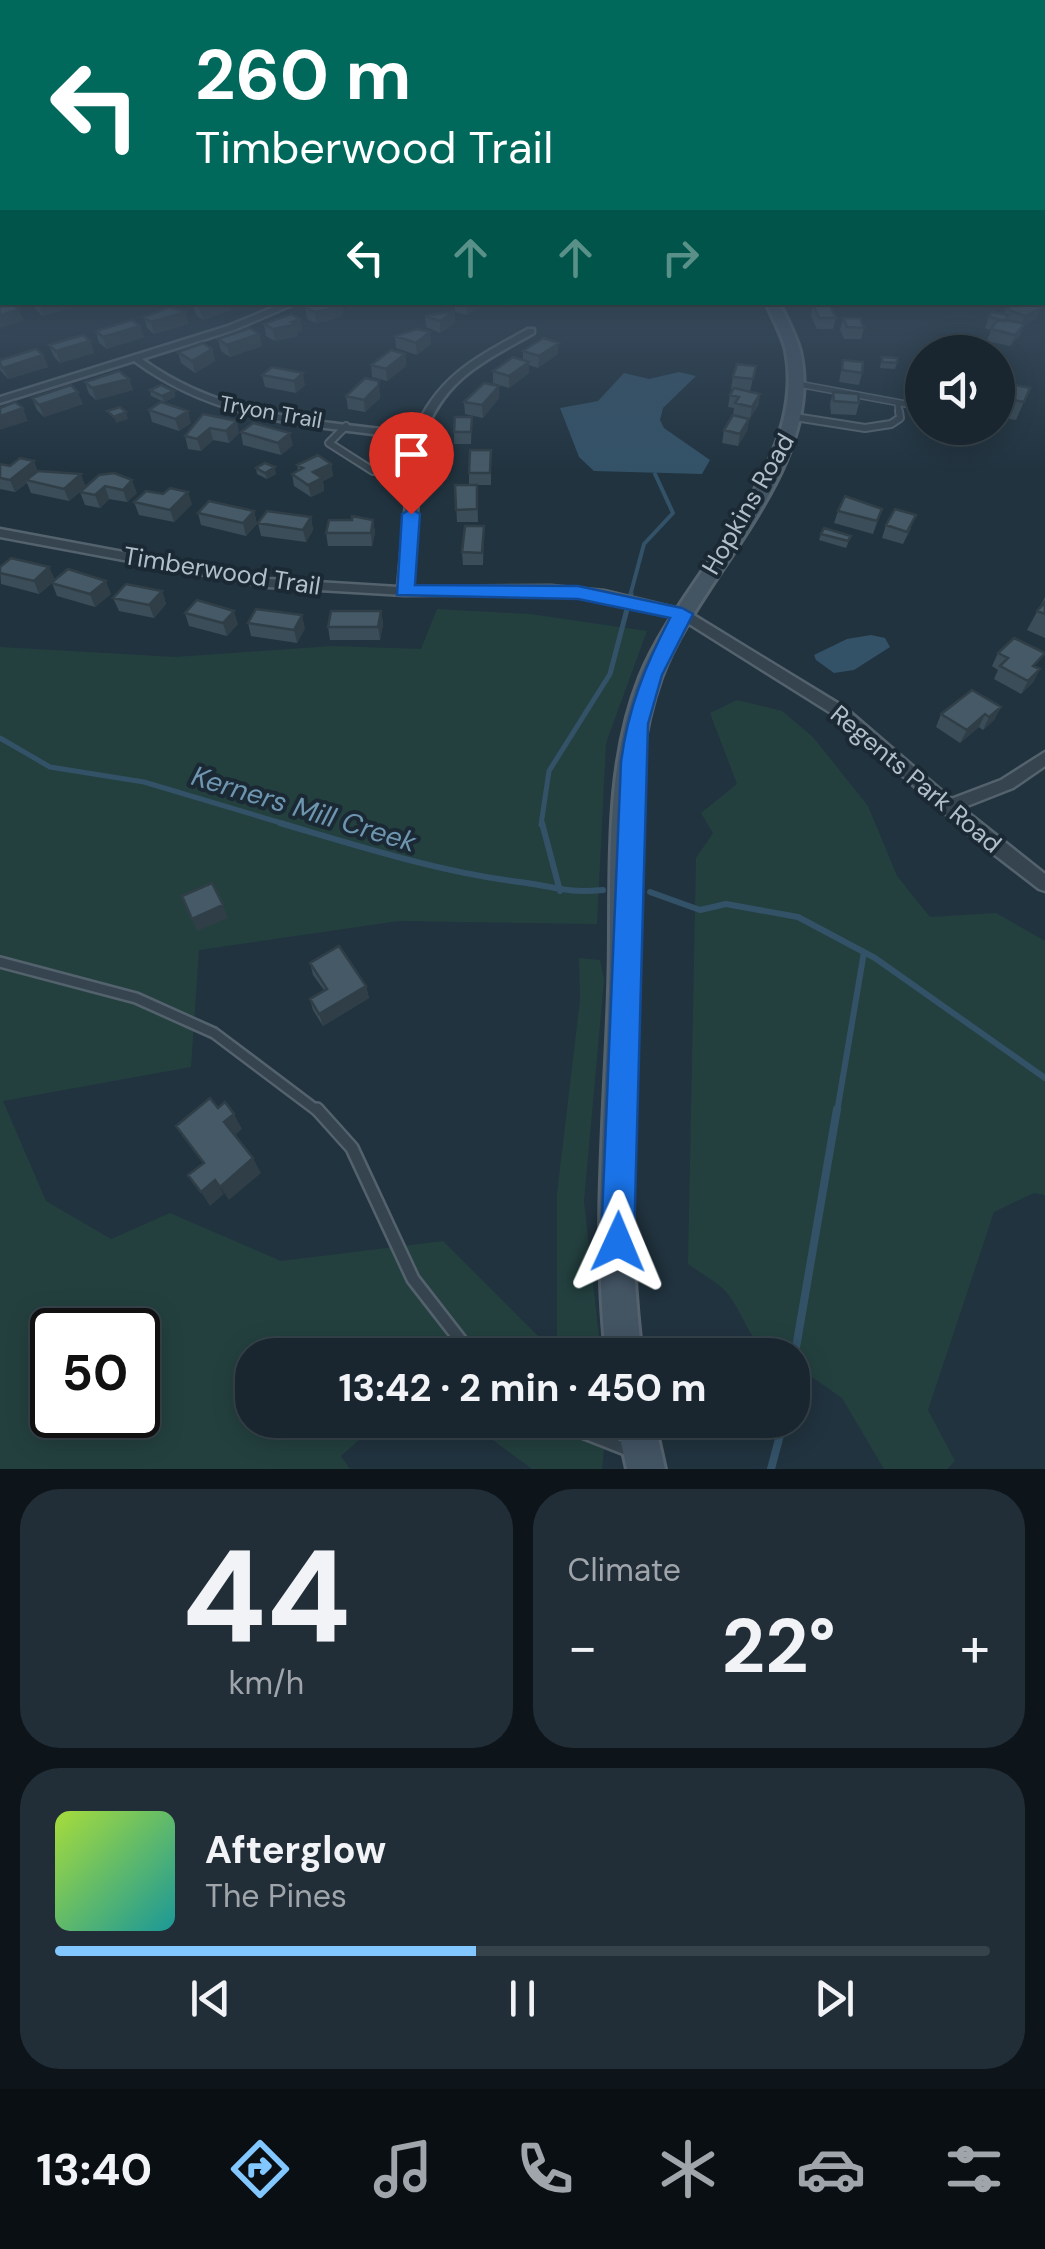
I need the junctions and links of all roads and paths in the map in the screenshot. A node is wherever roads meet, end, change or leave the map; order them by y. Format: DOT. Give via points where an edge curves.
graph roads {
  1 [pos="202,335"];
  2 [pos="525,335"];
  3 [pos="786,335"];
  4 [pos="135,358"];
  5 [pos="798,384"];
  6 [pos="0,400"];
  7 [pos="898,406"];
  8 [pos="905,406"];
  9 [pos="795,417"];
  10 [pos="346,426"];
  11 [pos="418,437"];
  12 [pos="373,471"];
  13 [pos="0,534"];
  14 [pos="404,591"];
  15 [pos="682,614"];
  16 [pos="1045,758"];
  17 [pos="950,806"];
  18 [pos="1045,884"];
  19 [pos="0,962"];
  20 [pos="459,1338"];
  21 [pos="623,1338"];
  22 [pos="609,1438"];
  23 [pos="641,1448"];
  1 -- 4 [label="street"];
  2 -- 11 [label="street" via="447,383 432,399"];
  3 -- 5 [label="main road, Hopkins Road"];
  4 -- 6 [label="street"];
  4 -- 10 [label="street, Tryon Trail" via="196,398"];
  5 -- 7 [label="lane"];
  5 -- 9 [label="main road, Hopkins Road"];
  7 -- 8 [label="lane"];
  7 -- 9 [label="lane" via="900,418 879,428"];
  9 -- 15 [label="main road, Hopkins Road" via="778,461"];
  10 -- 11 [label="street, Tryon Trail"];
  10 -- 12 [label="lane" via="329,443"];
  11 -- 14 [label="street"];
  13 -- 14 [label="street, Timberwood Trail" via="268,583"];
  14 -- 15 [label="street, Timberwood Trail" via="568,592"];
  15 -- 17 [label="street, Regents Park Road" via="838,711"];
  15 -- 21 [label="main road, Hopkins Road" via="651,675 637,724 629,800 617,1275"];
  16 -- 17 [label="street" via="1007,784"];
  17 -- 18 [label="street, Regents Park Road"];
  19 -- 20 [label="lane" via="136,998 214,1034 318,1110 352,1148 413,1279"];
  22 -- 23 [label="lane"];
}
